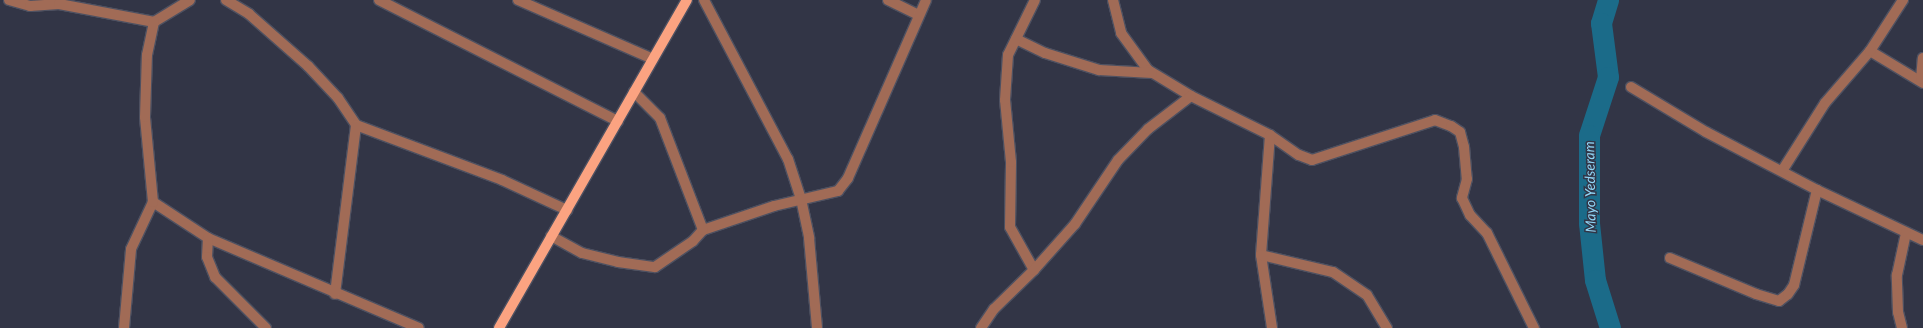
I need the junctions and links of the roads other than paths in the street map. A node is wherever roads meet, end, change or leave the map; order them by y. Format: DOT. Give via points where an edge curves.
graph roads {
  1 [pos="9,0"];
  2 [pos="190,0"];
  3 [pos="226,0"];
  4 [pos="379,0"];
  5 [pos="518,0"];
  6 [pos="687,0"];
  7 [pos="704,0"];
  8 [pos="888,0"];
  9 [pos="926,0"];
  10 [pos="1035,0"];
  11 [pos="1113,0"];
  12 [pos="1903,0"];
  13 [pos="58,2"];
  14 [pos="0,3"];
  15 [pos="919,15"];
  16 [pos="154,22"];
  17 [pos="1016,39"];
  18 [pos="1870,51"];
  19 [pos="1923,58"];
  20 [pos="653,59"];
  21 [pos="1152,73"];
  22 [pos="1922,81"];
  23 [pos="1631,87"];
  24 [pos="634,92"];
  25 [pos="1191,96"];
  26 [pos="618,121"];
  27 [pos="356,125"];
  28 [pos="1270,136"];
  29 [pos="1782,171"];
  30 [pos="1817,190"];
  31 [pos="801,199"];
  32 [pos="153,202"];
  33 [pos="567,210"];
  34 [pos="703,230"];
  35 [pos="1906,233"];
  36 [pos="551,236"];
  37 [pos="208,238"];
  38 [pos="1923,240"];
  39 [pos="1262,255"];
  40 [pos="1670,258"];
  41 [pos="1034,270"];
  42 [pos="335,294"];
  43 [pos="124,328"];
  44 [pos="266,328"];
  45 [pos="419,328"];
  46 [pos="499,328"];
  47 [pos="817,328"];
  48 [pos="981,328"];
  49 [pos="1272,328"];
  50 [pos="1387,328"];
  51 [pos="1534,328"];
  52 [pos="1902,328"];
  1 -- 13 [label="street" via="30,6"];
  1 -- 14 [label="street"];
  2 -- 16 [label="street"];
  3 -- 27 [label="street" via="249,14 308,66 338,98"];
  4 -- 26 [label="street"];
  5 -- 20 [label="street"];
  6 -- 20 [label="main road"];
  7 -- 31 [label="street" via="788,159"];
  8 -- 15 [label="street"];
  9 -- 15 [label="street"];
  10 -- 17 [label="street"];
  11 -- 21 [label="street" via="1121,33 1137,58"];
  12 -- 18 [label="street"];
  13 -- 16 [label="street"];
  15 -- 31 [label="street" via="848,178 838,191"];
  16 -- 32 [label="street" via="147,55 145,117"];
  17 -- 21 [label="street" via="1045,53 1100,70"];
  17 -- 41 [label="street" via="1008,55 1005,100 1011,162 1010,227"];
  18 -- 22 [label="street"];
  18 -- 29 [label="street" via="1825,103"];
  19 -- 22 [label="street"];
  20 -- 24 [label="main road"];
  21 -- 25 [label="street"];
  23 -- 29 [label="street" via="1706,132"];
  24 -- 26 [label="main road"];
  24 -- 34 [label="street" via="660,118"];
  25 -- 28 [label="street"];
  25 -- 41 [label="street" via="1148,129 1118,160 1075,224"];
  26 -- 33 [label="main road"];
  27 -- 33 [label="street" via="502,180"];
  27 -- 42 [label="street"];
  28 -- 39 [label="street"];
  28 -- 51 [label="street" via="1299,155 1312,160 1435,120 1452,126 1460,132 1464,147 1467,178 1462,198 1470,215 1487,233"];
  29 -- 30 [label="street"];
  30 -- 35 [label="street"];
  30 -- 40 [label="street" via="1794,285 1788,294 1779,300 1756,294"];
  31 -- 34 [label="street"];
  31 -- 47 [label="street" via="809,238"];
  32 -- 37 [label="street"];
  32 -- 43 [label="street" via="131,250"];
  33 -- 36 [label="main road"];
  34 -- 36 [label="street" via="693,242 655,267 618,262 582,253"];
  35 -- 38 [label="street"];
  35 -- 52 [label="street" via="1897,275 1898,312"];
  36 -- 46 [label="main road"];
  37 -- 42 [label="street"];
  37 -- 44 [label="street" via="207,257 215,277"];
  39 -- 49 [label="street"];
  39 -- 50 [label="street" via="1333,272 1367,295"];
  41 -- 48 [label="street" via="994,309"];
  42 -- 45 [label="street"];
}
